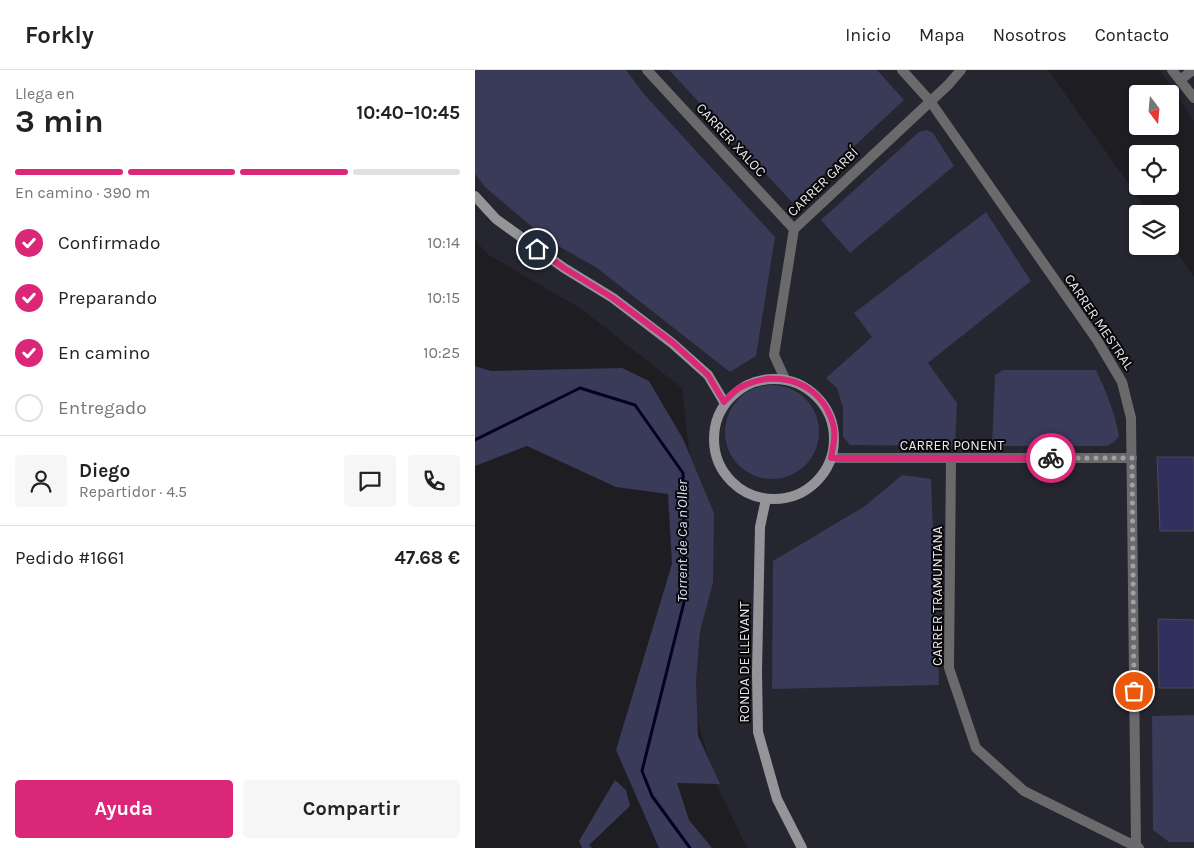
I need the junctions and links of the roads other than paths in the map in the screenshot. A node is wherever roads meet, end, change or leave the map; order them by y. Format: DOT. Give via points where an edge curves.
graph roads {
  1 [pos="647,70"];
  2 [pos="902,70"];
  3 [pos="961,70"];
  4 [pos="1172,70"];
  5 [pos="1193,70"];
  6 [pos="1180,80"];
  7 [pos="1194,98"];
  8 [pos="930,101"];
  9 [pos="475,196"];
  10 [pos="794,229"];
  11 [pos="785,379"];
  12 [pos="724,402"];
  13 [pos="831,458"];
  14 [pos="951,458"];
  15 [pos="1132,458"];
  16 [pos="766,499"];
  17 [pos="1137,847"];
  18 [pos="802,848"];
  1 -- 10 [label="street, CARRER XALOC"];
  2 -- 8 [label="street, CARRER MESTRAL"];
  3 -- 8 [label="street, CARRER GARBÍ"];
  4 -- 6 [label="street"];
  5 -- 6 [label="street"];
  6 -- 7 [label="street"];
  8 -- 10 [label="street, CARRER GARBÍ"];
  8 -- 15 [label="street, CARRER MESTRAL" via="1097,340 1122,382 1131,418"];
  9 -- 12 [label="main road" via="496,219 673,343 708,375"];
  10 -- 11 [label="street, CARRER GARBÍ" via="774,355"];
  11 -- 12 [label="main road" via="764,378 740,388"];
  11 -- 13 [label="main road" via="814,393 825,405 835,438"];
  12 -- 16 [label="main road" via="716,418 713,449 720,469 736,487"];
  13 -- 14 [label="street, CARRER PONENT"];
  13 -- 16 [label="main road" via="821,476 806,490 787,498"];
  14 -- 15 [label="street, CARRER PONENT"];
  14 -- 17 [label="street, CARRER TRAMUNTANA" via="949,668 977,748 1024,791"];
  15 -- 17 [label="street, CARRER MESTRAL"];
  16 -- 18 [label="main road, RONDA DE LLEVANT" via="760,527 758,732 777,799"];
}
